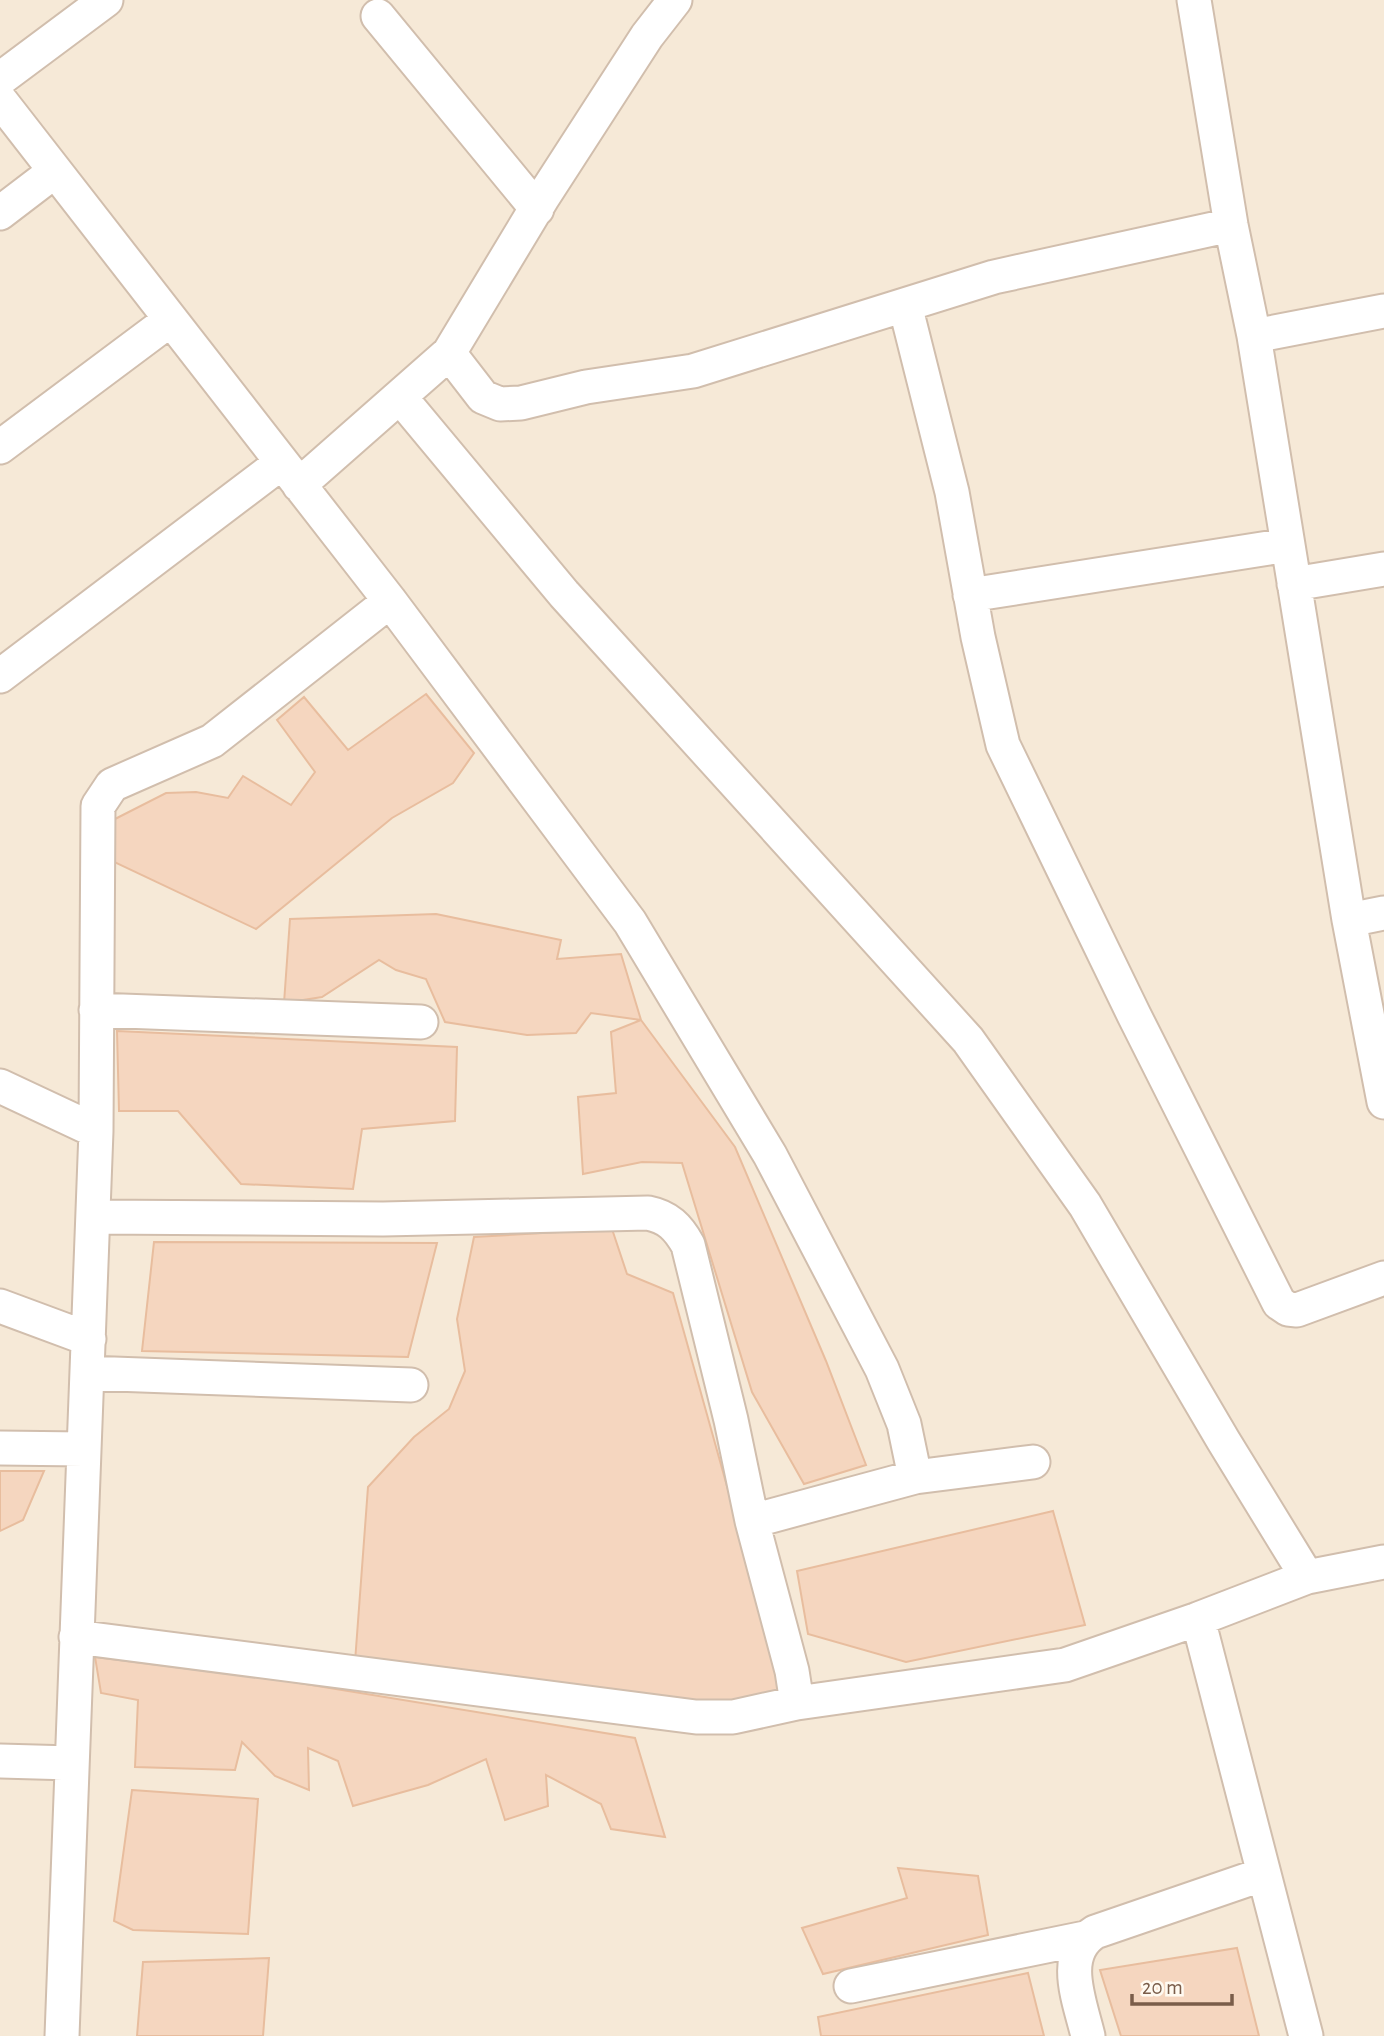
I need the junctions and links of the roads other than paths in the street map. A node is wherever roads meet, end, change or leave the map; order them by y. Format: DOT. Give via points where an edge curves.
graph roads {
  1 [pos="106,0"];
  2 [pos="676,0"];
  3 [pos="1194,0"];
  4 [pos="378,16"];
  5 [pos="0,79"];
  6 [pos="0,100"];
  7 [pos="55,171"];
  8 [pos="537,209"];
  9 [pos="0,213"];
  10 [pos="1231,225"];
  11 [pos="905,305"];
  12 [pos="1384,312"];
  13 [pos="170,320"];
  14 [pos="1254,336"];
  15 [pos="449,353"];
  16 [pos="400,397"];
  17 [pos="0,447"];
  18 [pos="290,474"];
  19 [pos="1288,545"];
  20 [pos="1384,569"];
  21 [pos="1294,584"];
  22 [pos="970,595"];
  23 [pos="390,601"];
  24 [pos="0,676"];
  25 [pos="1384,912"];
  26 [pos="1349,920"];
  27 [pos="96,1010"];
  28 [pos="421,1023"];
  29 [pos="0,1086"];
  30 [pos="1384,1102"];
  31 [pos="96,1131"];
  32 [pos="93,1217"];
  33 [pos="1384,1278"];
  34 [pos="0,1306"];
  35 [pos="89,1339"];
  36 [pos="87,1373"];
  37 [pos="411,1385"];
  38 [pos="0,1448"];
  39 [pos="83,1449"];
  40 [pos="1032,1462"];
  41 [pos="915,1477"];
  42 [pos="751,1521"];
  43 [pos="1384,1562"];
  44 [pos="1307,1577"];
  45 [pos="1198,1619"];
  46 [pos="76,1637"];
  47 [pos="797,1703"];
  48 [pos="0,1761"];
  49 [pos="72,1762"];
  50 [pos="1264,1874"];
  51 [pos="1084,1938"];
  52 [pos="851,1986"];
  53 [pos="62,2036"];
  54 [pos="1088,2036"];
  55 [pos="1306,2036"];
  1 -- 5 [label="street"];
  2 -- 8 [label="street" via="647,36"];
  3 -- 10 [label="street"];
  4 -- 8 [label="street"];
  6 -- 7 [label="street"];
  7 -- 9 [label="street"];
  7 -- 13 [label="street"];
  8 -- 15 [label="street"];
  10 -- 11 [label="street" via="994,278"];
  10 -- 14 [label="street"];
  11 -- 15 [label="street" via="693,371 586,387 521,403 500,404 483,397"];
  11 -- 22 [label="street" via="952,492"];
  12 -- 14 [label="street"];
  13 -- 17 [label="street"];
  13 -- 18 [label="street"];
  14 -- 19 [label="street"];
  15 -- 16 [label="street"];
  16 -- 18 [label="street"];
  16 -- 44 [label="street" via="564,594 968,1040 1085,1205"];
  18 -- 23 [label="street"];
  18 -- 24 [label="street"];
  19 -- 21 [label="street"];
  19 -- 22 [label="street"];
  20 -- 21 [label="street"];
  21 -- 26 [label="street"];
  22 -- 33 [label="street" via="1003,745 1272,1293 1288,1309 1297,1310"];
  23 -- 27 [label="street" via="212,741 125,778 104,794 95,822"];
  23 -- 41 [label="street" via="630,922 770,1155 883,1369 904,1424"];
  25 -- 26 [label="street"];
  26 -- 30 [label="street"];
  27 -- 28 [label="street"];
  27 -- 31 [label="street"];
  29 -- 31 [label="street"];
  31 -- 32 [label="street"];
  32 -- 35 [label="street"];
  32 -- 42 [label="street" via="662,1216 680,1230 688,1245"];
  34 -- 35 [label="street"];
  35 -- 36 [label="street"];
  36 -- 37 [label="street"];
  36 -- 39 [label="street"];
  38 -- 39 [label="street"];
  39 -- 46 [label="street"];
  40 -- 41 [label="street"];
  41 -- 42 [label="street"];
  42 -- 47 [label="street"];
  43 -- 44 [label="street"];
  44 -- 45 [label="street"];
  45 -- 47 [label="street" via="1065,1665"];
  45 -- 50 [label="street"];
  46 -- 47 [label="street" via="696,1717 733,1717"];
  46 -- 49 [label="street"];
  48 -- 49 [label="street"];
  49 -- 53 [label="street"];
  50 -- 51 [label="street"];
  50 -- 55 [label="street"];
  51 -- 52 [label="street"];
  51 -- 54 [label="street" via="1074,1965"];
}
